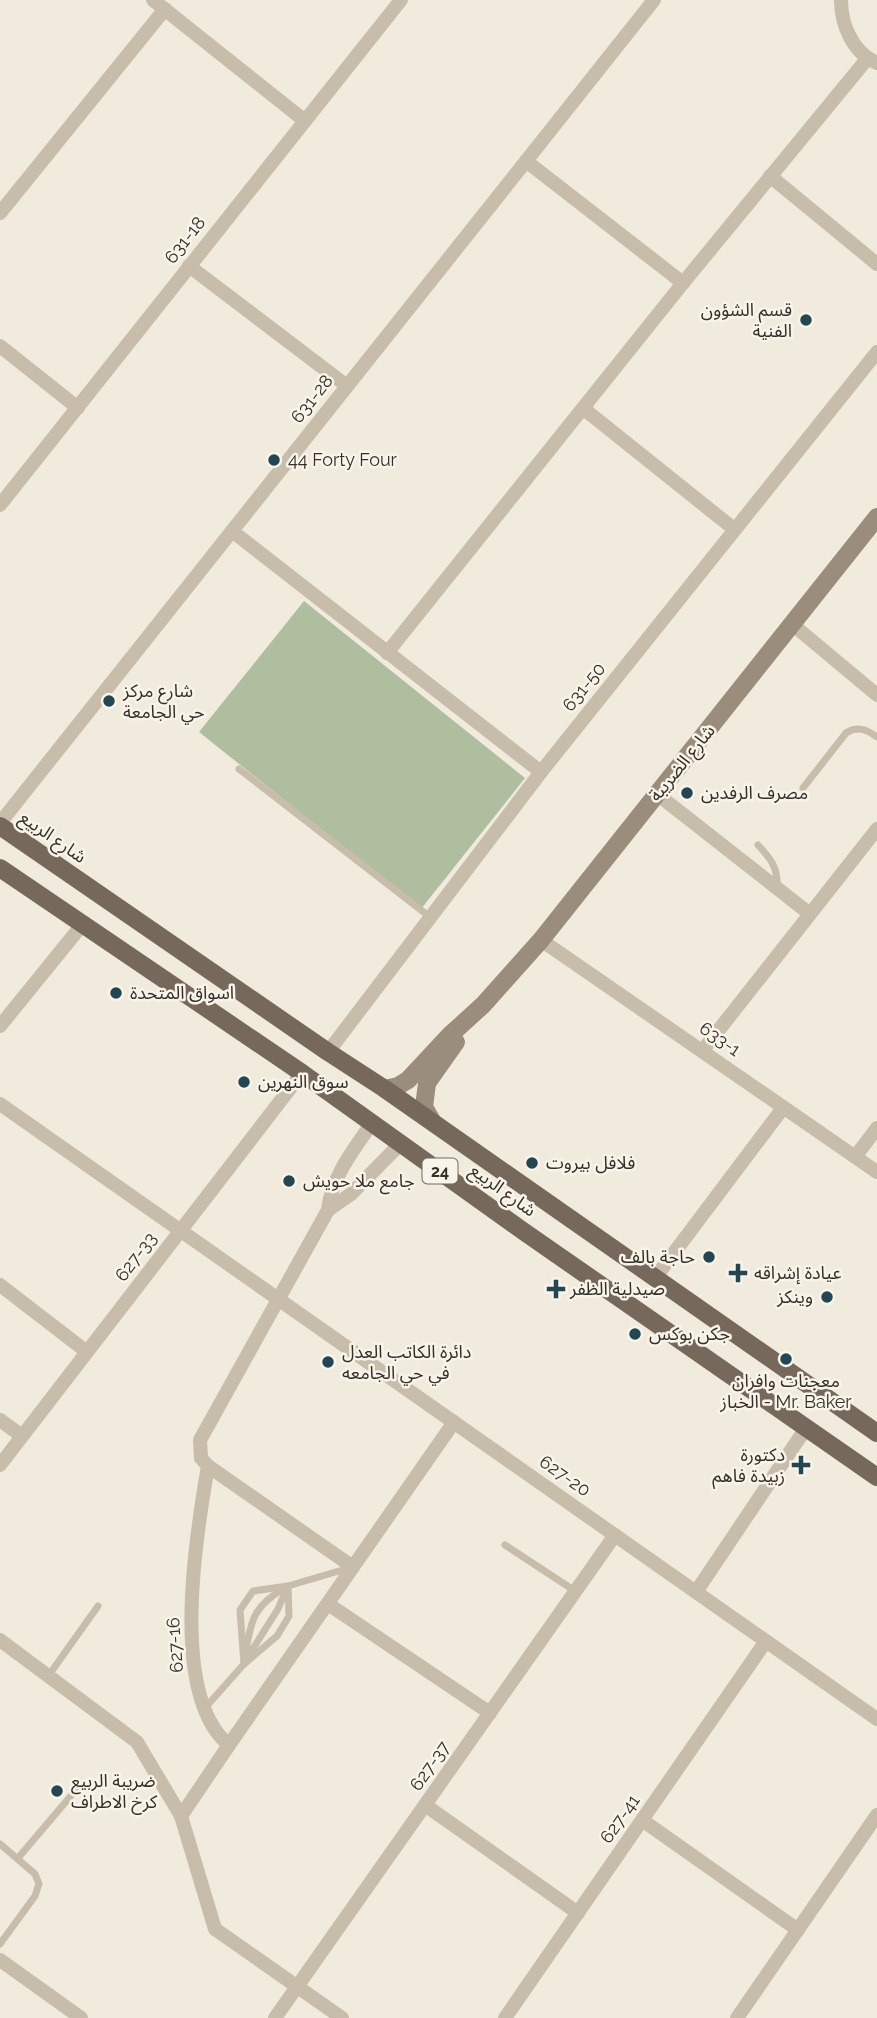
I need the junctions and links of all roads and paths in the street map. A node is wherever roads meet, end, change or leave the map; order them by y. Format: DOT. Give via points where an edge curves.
graph roads {
  1 [pos="401,0"];
  2 [pos="654,0"];
  3 [pos="841,0"];
  4 [pos="159,5"];
  5 [pos="872,61"];
  6 [pos="305,121"];
  7 [pos="526,161"];
  8 [pos="770,176"];
  9 [pos="0,213"];
  10 [pos="877,264"];
  11 [pos="189,266"];
  12 [pos="682,283"];
  13 [pos="0,345"];
  14 [pos="877,352"];
  15 [pos="347,386"];
  16 [pos="78,408"];
  17 [pos="584,409"];
  18 [pos="0,505"];
  19 [pos="877,517"];
  20 [pos="734,529"];
  21 [pos="232,531"];
  22 [pos="792,624"];
  23 [pos="387,653"];
  24 [pos="877,695"];
  25 [pos="877,737"];
  26 [pos="239,769"];
  27 [pos="541,772"];
  28 [pos="803,788"];
  29 [pos="657,794"];
  30 [pos="0,825"];
  31 [pos="875,834"];
  32 [pos="758,845"];
  33 [pos="0,868"];
  34 [pos="778,890"];
  35 [pos="810,914"];
  36 [pos="430,916"];
  37 [pos="82,925"];
  38 [pos="541,940"];
  39 [pos="483,1005"];
  40 [pos="0,1026"];
  41 [pos="703,1050"];
  42 [pos="328,1052"];
  43 [pos="302,1073"];
  44 [pos="385,1088"];
  45 [pos="0,1104"];
  46 [pos="783,1108"];
  47 [pos="432,1121"];
  48 [pos="372,1123"];
  49 [pos="877,1128"];
  50 [pos="401,1143"];
  51 [pos="855,1157"];
  52 [pos="877,1171"];
  53 [pos="328,1210"];
  54 [pos="180,1231"];
  55 [pos="655,1278"];
  56 [pos="0,1285"];
  57 [pos="278,1299"];
  58 [pos="87,1352"];
  59 [pos="0,1420"];
  60 [pos="454,1422"];
  61 [pos="806,1427"];
  62 [pos="877,1433"];
  63 [pos="22,1436"];
  64 [pos="0,1465"];
  65 [pos="208,1466"];
  66 [pos="877,1476"];
  67 [pos="615,1535"];
  68 [pos="505,1545"];
  69 [pos="354,1567"];
  70 [pos="288,1586"];
  71 [pos="576,1592"];
  72 [pos="696,1592"];
  73 [pos="328,1604"];
  74 [pos="98,1606"];
  75 [pos="0,1640"];
  76 [pos="766,1641"];
  77 [pos="244,1664"];
  78 [pos="49,1675"];
  79 [pos="205,1708"];
  80 [pos="491,1713"];
  81 [pos="877,1719"];
  82 [pos="229,1745"];
  83 [pos="81,1784"];
  84 [pos="425,1805"];
  85 [pos="877,1815"];
  86 [pos="181,1816"];
  87 [pos="642,1820"];
  88 [pos="0,1844"];
  89 [pos="18,1858"];
  90 [pos="578,1913"];
  91 [pos="798,1930"];
  92 [pos="0,1944"];
  93 [pos="0,1960"];
  94 [pos="298,1987"];
  95 [pos="81,2018"];
  96 [pos="275,2018"];
  97 [pos="342,2018"];
  98 [pos="505,2018"];
  99 [pos="737,2018"];
  1 -- 6 [label="street, 631-18"];
  2 -- 7 [label="street, 631-28"];
  3 -- 5 [label="street" via="845,30"];
  4 -- 6 [label="street"];
  4 -- 9 [label="street"];
  5 -- 8 [label="street"];
  6 -- 11 [label="street, 631-18"];
  7 -- 12 [label="street"];
  7 -- 15 [label="street, 631-28"];
  8 -- 10 [label="street"];
  8 -- 12 [label="street"];
  11 -- 15 [label="street"];
  11 -- 16 [label="street, 631-18"];
  12 -- 17 [label="street"];
  13 -- 16 [label="street"];
  14 -- 20 [label="street, 631-50"];
  15 -- 21 [label="street, 631-28"];
  16 -- 18 [label="street, 631-18"];
  17 -- 20 [label="street"];
  17 -- 23 [label="street"];
  19 -- 22 [label="street, شارع الضريبة"];
  20 -- 27 [label="street, 631-50"];
  21 -- 23 [label="street"];
  21 -- 30 [label="street, 631-28"];
  22 -- 24 [label="street"];
  22 -- 29 [label="street, شارع الضريبة"];
  23 -- 27 [label="street"];
  25 -- 28 [label="lane" via="853,728"];
  26 -- 36 [label="lane"];
  27 -- 36 [label="street, 631-50"];
  29 -- 34 [label="street"];
  29 -- 38 [label="street, شارع الضريبة"];
  30 -- 42 [label="main road, شارع الربيع / 24"];
  31 -- 35 [label="street"];
  32 -- 34 [label="lane" via="772,859"];
  33 -- 37 [label="main road, شارع الربيع / 24"];
  34 -- 35 [label="street"];
  35 -- 41 [label="street"];
  36 -- 42 [label="street, 631-50"];
  37 -- 40 [label="street"];
  37 -- 43 [label="main road, شارع الربيع / 24"];
  38 -- 39 [label="street, شارع الضريبة"];
  38 -- 41 [label="street, 633-1"];
  39 -- 44 [label="street, شارع الضريبة" via="408,1080"];
  39 -- 47 [label="street, شارع الضريبة" via="427,1083 424,1107"];
  41 -- 46 [label="street, 633-1"];
  42 -- 44 [label="main road, شارع الربيع / 24"];
  43 -- 48 [label="main road, شارع الربيع / 24"];
  43 -- 54 [label="street, 627-33"];
  44 -- 47 [label="main road, شارع الربيع / 24"];
  45 -- 54 [label="street, 627-20"];
  46 -- 51 [label="street, 633-1"];
  46 -- 55 [label="street"];
  47 -- 55 [label="main road, شارع الربيع / 24"];
  48 -- 50 [label="main road, شارع الربيع / 24"];
  48 -- 53 [label="street, 627-16" via="335,1185"];
  49 -- 51 [label="street"];
  50 -- 53 [label="street, 627-16" via="351,1194"];
  50 -- 61 [label="main road, شارع الربيع / 24"];
  51 -- 52 [label="street, 633-1"];
  53 -- 57 [label="street, 627-16"];
  54 -- 57 [label="street, 627-20"];
  54 -- 58 [label="street, 627-33"];
  55 -- 62 [label="main road, شارع الربيع / 24"];
  56 -- 58 [label="street"];
  57 -- 60 [label="street, 627-20"];
  57 -- 65 [label="street, 627-16" via="200,1440 201,1458"];
  58 -- 63 [label="street, 627-33"];
  59 -- 63 [label="street"];
  60 -- 67 [label="street, 627-20"];
  60 -- 69 [label="street"];
  61 -- 66 [label="main road, شارع الربيع / 24"];
  61 -- 72 [label="street"];
  63 -- 64 [label="street, 627-33"];
  65 -- 69 [label="street"];
  65 -- 79 [label="street, 627-16" via="191,1617 196,1679"];
  67 -- 71 [label="street, 627-37"];
  67 -- 72 [label="street, 627-20"];
  68 -- 71 [label="lane"];
  69 -- 70 [label="lane"];
  69 -- 73 [label="street"];
  70 -- 77 [label="lane"];
  70 -- 77 [label="lane" via="266,1599 250,1620"];
  70 -- 77 [label="lane" via="289,1616 276,1636"];
  70 -- 77 [label="lane" via="253,1591 240,1610"];
  71 -- 80 [label="street, 627-37"];
  72 -- 76 [label="street, 627-20"];
  73 -- 80 [label="street"];
  73 -- 82 [label="street"];
  74 -- 78 [label="lane"];
  75 -- 78 [label="street"];
  76 -- 81 [label="street, 627-20"];
  76 -- 87 [label="street, 627-41"];
  77 -- 79 [label="lane"];
  78 -- 86 [label="street" via="138,1742"];
  79 -- 82 [label="street, 627-16" via="211,1726"];
  80 -- 84 [label="street, 627-37"];
  82 -- 86 [label="street"];
  83 -- 89 [label="lane"];
  84 -- 90 [label="street"];
  84 -- 94 [label="street, 627-37"];
  85 -- 91 [label="street"];
  86 -- 94 [label="street" via="215,1928"];
  87 -- 90 [label="street, 627-41"];
  87 -- 91 [label="street"];
  88 -- 89 [label="lane"];
  89 -- 92 [label="lane" via="38,1879 38,1890"];
  90 -- 98 [label="street, 627-41"];
  91 -- 99 [label="street"];
  93 -- 95 [label="street"];
  94 -- 96 [label="street, 627-37"];
  94 -- 97 [label="street"];
}
